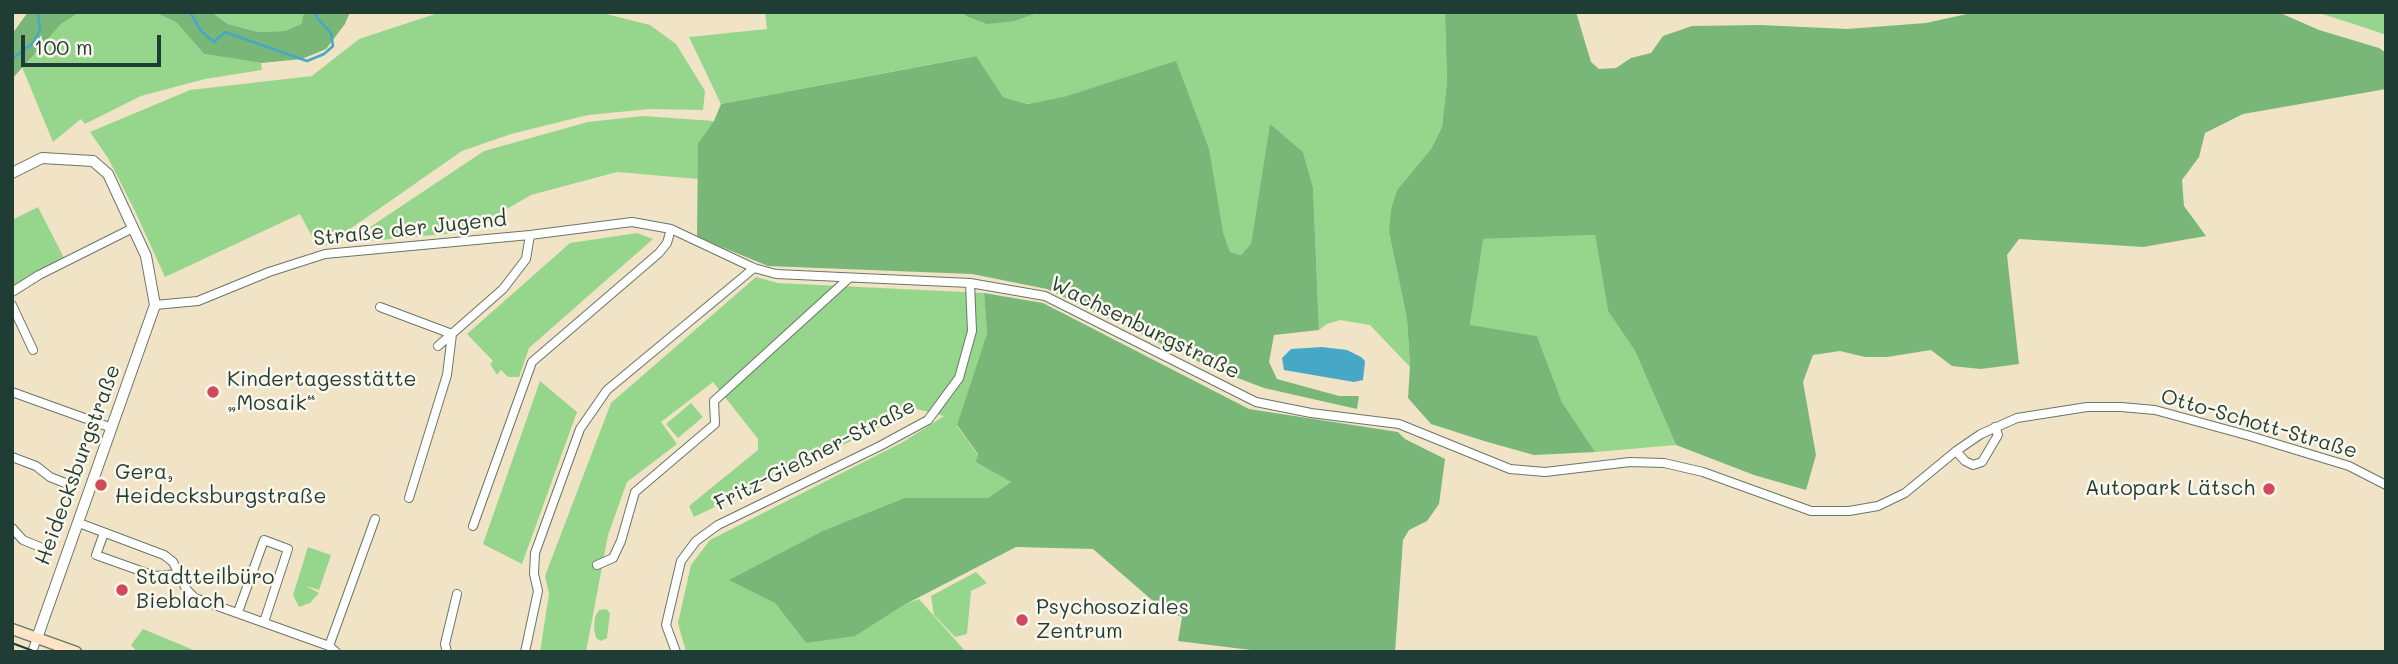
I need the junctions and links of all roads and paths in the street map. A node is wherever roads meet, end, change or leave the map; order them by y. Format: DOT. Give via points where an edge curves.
graph roads {
  1 [pos="12,173"];
  2 [pos="133,228"];
  3 [pos="671,229"];
  4 [pos="530,235"];
  5 [pos="710,247"];
  6 [pos="754,268"];
  7 [pos="848,279"];
  8 [pos="970,283"];
  9 [pos="12,292"];
  10 [pos="12,305"];
  11 [pos="156,305"];
  12 [pos="380,307"];
  13 [pos="452,334"];
  14 [pos="438,346"];
  15 [pos="33,350"];
  16 [pos="12,392"];
  17 [pos="1399,424"];
  18 [pos="112,428"];
  19 [pos="1995,428"];
  20 [pos="1956,451"];
  21 [pos="12,457"];
  22 [pos="65,483"];
  23 [pos="2386,485"];
  24 [pos="409,498"];
  25 [pos="375,519"];
  26 [pos="79,523"];
  27 [pos="473,526"];
  28 [pos="12,528"];
  29 [pos="104,533"];
  30 [pos="40,547"];
  31 [pos="597,565"];
  32 [pos="179,574"];
  33 [pos="457,594"];
  34 [pos="238,612"];
  35 [pos="264,622"];
  36 [pos="12,629"];
  37 [pos="37,638"];
  38 [pos="333,649"];
  39 [pos="32,652"];
  40 [pos="76,652"];
  41 [pos="447,652"];
  42 [pos="525,652"];
  43 [pos="676,652"];
  1 -- 2 [label="street" via="43,158 93,161 108,174"];
  2 -- 9 [label="street"];
  2 -- 11 [label="street" via="146,256"];
  3 -- 4 [label="street, Straße der Jugend" via="632,222"];
  3 -- 5 [label="street, Straße der Jugend"];
  3 -- 27 [label="street" via="659,253 532,362"];
  4 -- 11 [label="street, Straße der Jugend" via="325,254 198,301"];
  4 -- 13 [label="street" via="526,259 503,289"];
  5 -- 6 [label="street, Wachsenburgstraße"];
  6 -- 7 [label="street, Wachsenburgstraße"];
  6 -- 42 [label="street" via="607,390 580,429 535,553 538,591"];
  7 -- 8 [label="street, Wachsenburgstraße"];
  7 -- 31 [label="street" via="714,401 715,424 635,492 613,558"];
  8 -- 17 [label="street, Wachsenburgstraße" via="1045,296 1256,402"];
  8 -- 43 [label="street, Fritz-Gießner-Straße" via="972,331 959,378 928,420 718,525 696,541 681,561 666,625"];
  10 -- 15 [label="street"];
  11 -- 18 [label="street, Heidecksburgstraße"];
  12 -- 13 [label="street"];
  13 -- 14 [label="street"];
  13 -- 24 [label="street" via="447,375"];
  16 -- 18 [label="street"];
  17 -- 20 [label="street, Otto-Schott-Straße" via="1510,469 1545,472 1630,462 1664,463 1703,472 1811,511 1878,506 1905,493"];
  18 -- 26 [label="street, Heidecksburgstraße"];
  19 -- 20 [label="street, Otto-Schott-Straße"];
  19 -- 20 [label="street" via="1998,435 1982,462 1973,465"];
  19 -- 23 [label="street, Otto-Schott-Straße" via="2017,418 2087,408 2155,410 2349,466"];
  21 -- 22 [label="street"];
  25 -- 38 [label="street"];
  26 -- 29 [label="street"];
  26 -- 37 [label="street, Heidecksburgstraße"];
  28 -- 30 [label="street" via="23,540"];
  29 -- 32 [label="street" via="164,555"];
  29 -- 32 [label="street" via="96,555 155,576"];
  32 -- 34 [label="street" via="195,597"];
  33 -- 41 [label="street"];
  34 -- 35 [label="street"];
  34 -- 35 [label="street" via="264,540 288,549"];
  35 -- 38 [label="street"];
  36 -- 37 [label="main road"];
  37 -- 39 [label="street"];
  37 -- 40 [label="main road"];
}
